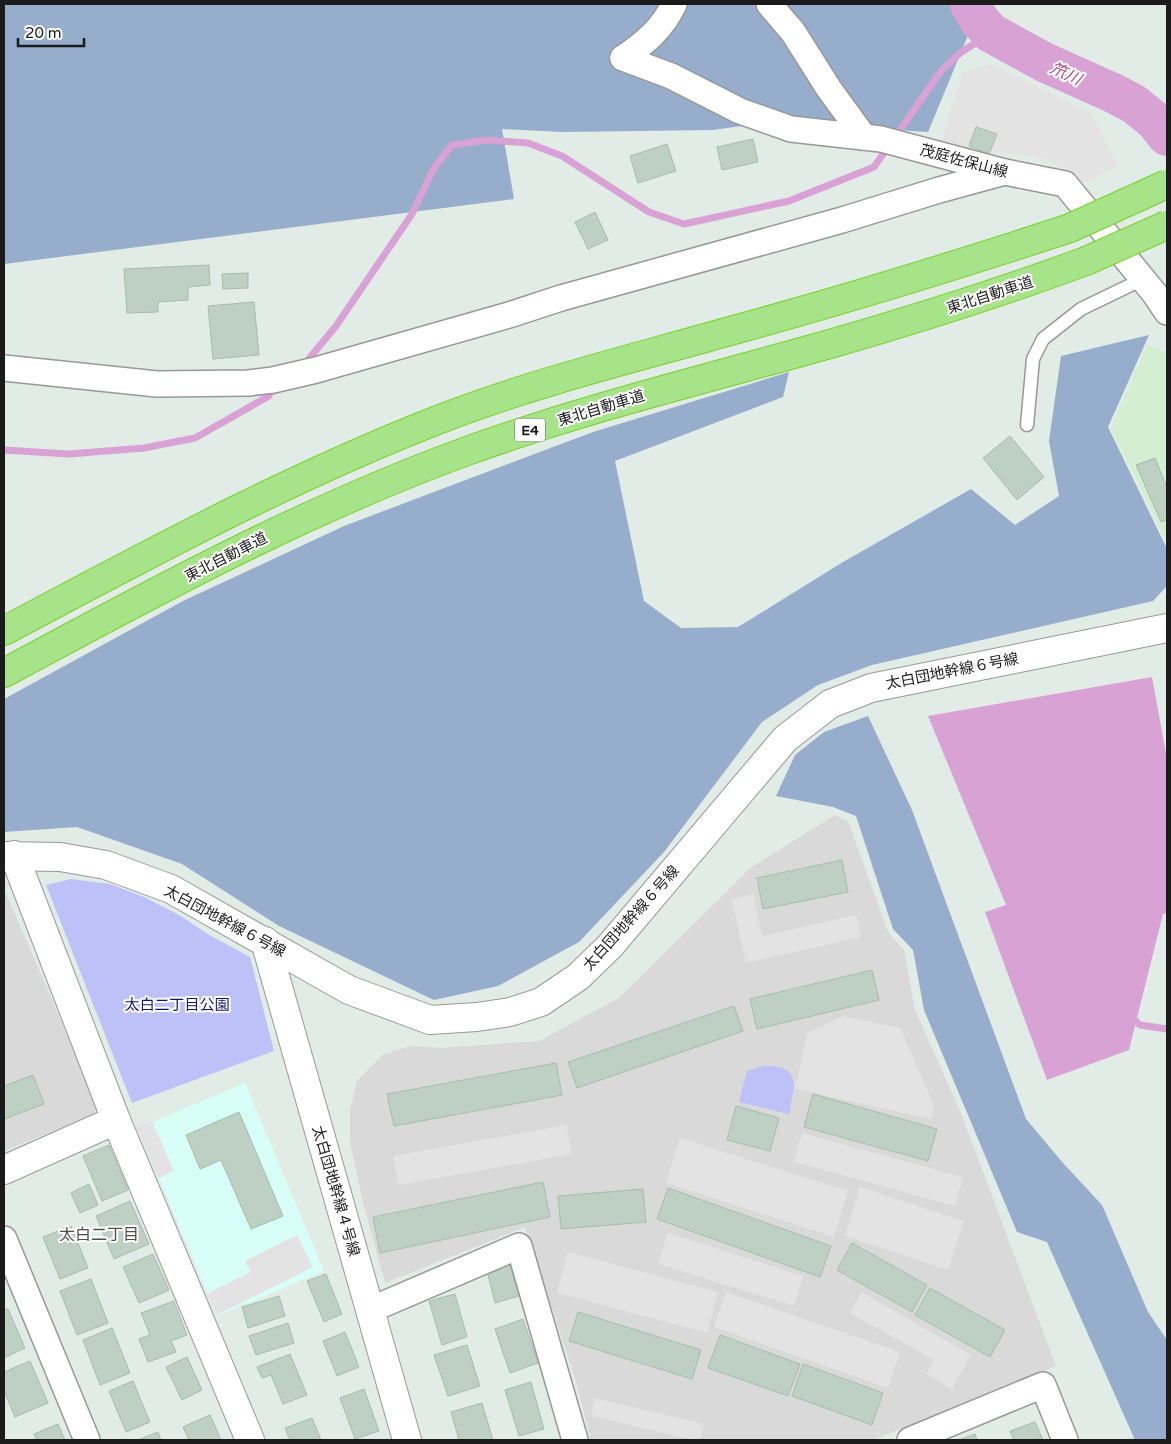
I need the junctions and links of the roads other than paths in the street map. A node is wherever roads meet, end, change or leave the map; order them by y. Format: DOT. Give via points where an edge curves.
graph roads {
  1 [pos="674,4"];
  2 [pos="769,4"];
  3 [pos="883,140"];
  4 [pos="1005,172"];
  5 [pos="1167,184"];
  6 [pos="1167,225"];
  7 [pos="1143,279"];
  8 [pos="1167,312"];
  9 [pos="4,368"];
  10 [pos="1027,425"];
  11 [pos="1167,628"];
  12 [pos="4,631"];
  13 [pos="4,674"];
  14 [pos="9,856"];
  15 [pos="265,941"];
  16 [pos="116,1120"];
  17 [pos="4,1170"];
  18 [pos="4,1239"];
  19 [pos="370,1310"];
  20 [pos="87,1440"];
  21 [pos="250,1440"];
  22 [pos="407,1440"];
  23 [pos="575,1440"];
  24 [pos="910,1440"];
  25 [pos="1065,1440"];
  1 -- 3 [label="street, 茂庭佐保山線" via="656,32 623,58 671,76 740,112 791,129"];
  2 -- 3 [label="street" via="794,32 829,90"];
  3 -- 4 [label="street, 茂庭佐保山線"];
  4 -- 7 [label="street, 茂庭佐保山線" via="1066,184"];
  4 -- 9 [label="street" via="283,377 248,383 157,384"];
  5 -- 12 [label="highway, bridge" via="1070,228 914,279 548,383 450,415 264,495"];
  6 -- 13 [label="highway, 東北自動車道 / E4, bridge" via="1086,261 1013,288 553,422 375,487 288,525"];
  7 -- 8 [label="street, 茂庭佐保山線"];
  7 -- 10 [label="lane" via="1081,309 1043,339 1032,359"];
  11 -- 15 [label="street, 太白団地幹線６号線" via="870,688 830,704 785,739 610,946 578,977 541,1002 502,1014 430,1020 349,990"];
  14 -- 15 [label="street, 太白団地幹線６号線" via="60,857 106,865 171,890"];
  14 -- 16 [label="street"];
  15 -- 19 [label="street, 太白団地幹線４号線"];
  16 -- 17 [label="street"];
  16 -- 21 [label="street"];
  18 -- 20 [label="street"];
  19 -- 22 [label="street, 太白団地幹線４号線"];
  19 -- 23 [label="street" via="519,1246"];
  24 -- 25 [label="street" via="1043,1386"];
}
